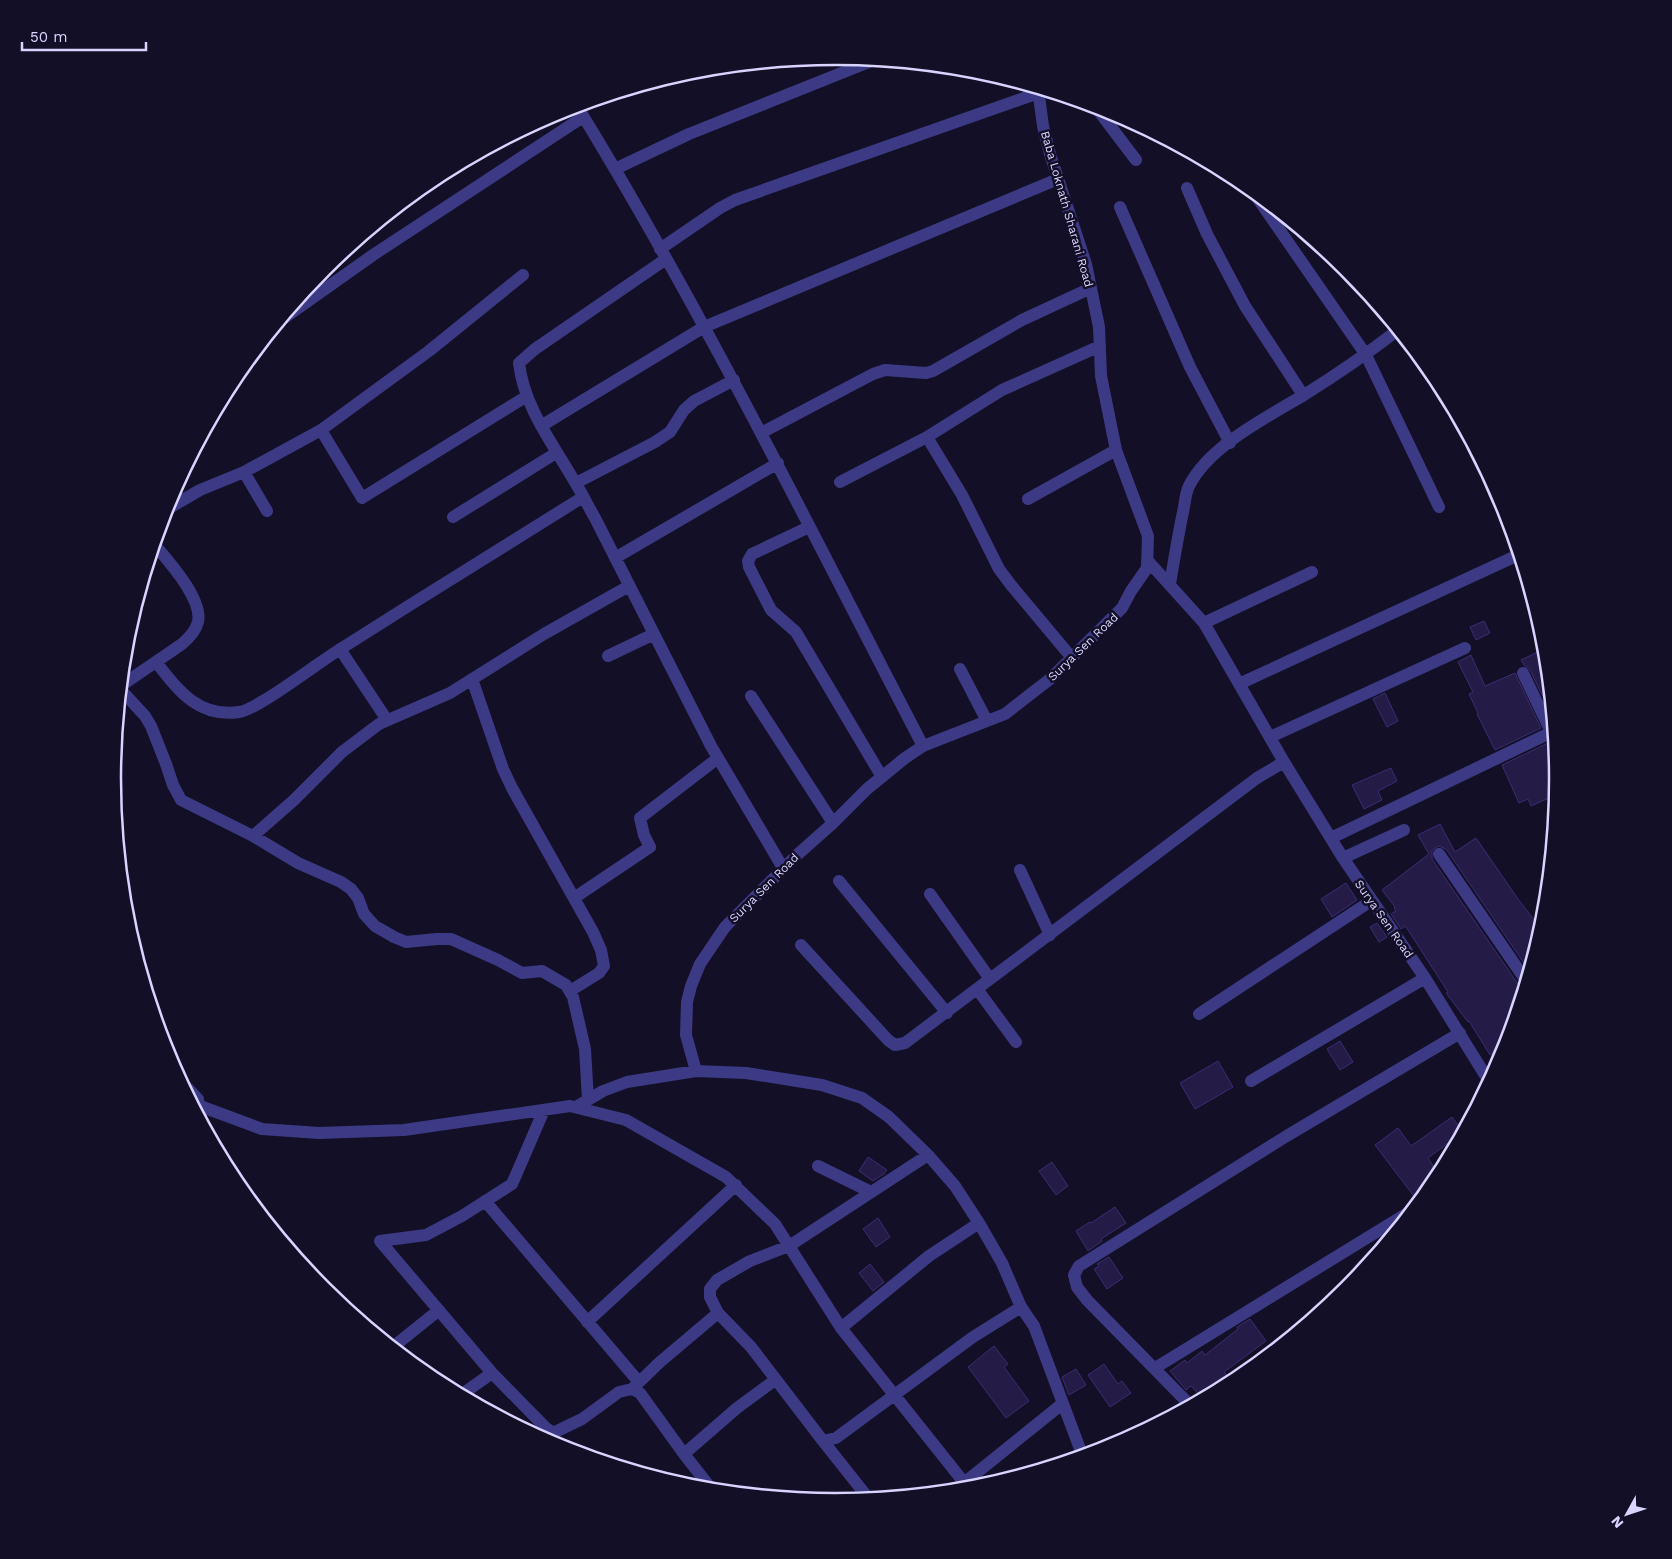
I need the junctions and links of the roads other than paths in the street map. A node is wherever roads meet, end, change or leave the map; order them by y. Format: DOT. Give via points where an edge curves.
graph roads {
  1 [pos="859,66"];
  2 [pos="1033,93"];
  3 [pos="1040,95"];
  4 [pos="581,112"];
  5 [pos="575,115"];
  6 [pos="1103,117"];
  7 [pos="1136,160"];
  8 [pos="615,169"];
  9 [pos="1058,179"];
  10 [pos="1187,188"];
  11 [pos="1120,207"];
  12 [pos="1265,208"];
  13 [pos="663,254"];
  14 [pos="523,275"];
  15 [pos="1091,288"];
  16 [pos="301,306"];
  17 [pos="704,327"];
  18 [pos="1394,333"];
  19 [pos="1100,346"];
  20 [pos="1366,355"];
  21 [pos="734,380"];
  22 [pos="1303,395"];
  23 [pos="527,396"];
  24 [pos="541,426"];
  25 [pos="321,430"];
  26 [pos="761,433"];
  27 [pos="926,437"];
  28 [pos="1230,443"];
  29 [pos="1116,450"];
  30 [pos="556,453"];
  31 [pos="778,464"];
  32 [pos="244,472"];
  33 [pos="840,482"];
  34 [pos="576,483"];
  35 [pos="583,497"];
  36 [pos="1028,499"];
  37 [pos="177,503"];
  38 [pos="1439,507"];
  39 [pos="267,511"];
  40 [pos="454,517"];
  41 [pos="809,527"];
  42 [pos="158,553"];
  43 [pos="1515,557"];
  44 [pos="615,558"];
  45 [pos="1148,561"];
  46 [pos="1312,572"];
  47 [pos="1170,584"];
  48 [pos="629,586"];
  49 [pos="1204,623"];
  50 [pos="654,634"];
  51 [pos="1465,648"];
  52 [pos="340,649"];
  53 [pos="608,656"];
  54 [pos="1072,658"];
  55 [pos="156,662"];
  56 [pos="960,669"];
  57 [pos="1523,673"];
  58 [pos="472,679"];
  59 [pos="129,680"];
  60 [pos="1240,684"];
  61 [pos="127,696"];
  62 [pos="751,696"];
  63 [pos="387,720"];
  64 [pos="987,721"];
  65 [pos="1548,723"];
  66 [pos="1270,737"];
  67 [pos="1549,737"];
  68 [pos="923,746"];
  69 [pos="718,758"];
  70 [pos="1284,762"];
  71 [pos="882,777"];
  72 [pos="833,823"];
  73 [pos="1404,830"];
  74 [pos="253,836"];
  75 [pos="1331,838"];
  76 [pos="1439,854"];
  77 [pos="1343,858"];
  78 [pos="783,868"];
  79 [pos="1020,870"];
  80 [pos="839,881"];
  81 [pos="930,894"];
  82 [pos="574,898"];
  83 [pos="1371,901"];
  84 [pos="1050,935"];
  85 [pos="801,945"];
  86 [pos="1523,976"];
  87 [pos="1425,978"];
  88 [pos="990,979"];
  89 [pos="977,989"];
  90 [pos="570,991"];
  91 [pos="947,1013"];
  92 [pos="1199,1014"];
  93 [pos="1460,1033"];
  94 [pos="1016,1042"];
  95 [pos="696,1071"];
  96 [pos="1486,1076"];
  97 [pos="1251,1081"];
  98 [pos="588,1100"];
  99 [pos="576,1107"];
  100 [pos="544,1110"];
  101 [pos="204,1113"];
  102 [pos="928,1155"];
  103 [pos="818,1166"];
  104 [pos="736,1185"];
  105 [pos="870,1192"];
  106 [pos="485,1201"];
  107 [pos="1400,1217"];
  108 [pos="978,1222"];
  109 [pos="789,1246"];
  110 [pos="1021,1307"];
  111 [pos="440,1310"];
  112 [pos="718,1314"];
  113 [pos="587,1322"];
  114 [pos="841,1328"];
  115 [pos="398,1343"];
  116 [pos="1155,1368"];
  117 [pos="492,1373"];
  118 [pos="776,1380"];
  119 [pos="635,1385"];
  120 [pos="467,1391"];
  121 [pos="894,1395"];
  122 [pos="1187,1401"];
  123 [pos="1062,1404"];
  124 [pos="541,1430"];
  125 [pos="547,1432"];
  126 [pos="823,1441"];
  127 [pos="1080,1451"];
  128 [pos="684,1454"];
  129 [pos="974,1480"];
  130 [pos="706,1481"];
  131 [pos="964,1482"];
  132 [pos="863,1493"];
  1 -- 8 [label="street" via="689,134"];
  2 -- 13 [label="street" via="748,195 720,208"];
  3 -- 9 [label="street, Baba Loknath Sharani Road" via="1043,126"];
  4 -- 8 [label="street"];
  5 -- 16 [label="street"];
  6 -- 7 [label="street"];
  8 -- 13 [label="street"];
  9 -- 15 [label="street, Baba Loknath Sharani Road"];
  9 -- 17 [label="street"];
  10 -- 22 [label="street" via="1245,306"];
  11 -- 28 [label="street" via="1190,367"];
  12 -- 20 [label="street"];
  13 -- 17 [label="street"];
  13 -- 23 [label="street" via="519,363"];
  14 -- 25 [label="street" via="429,351"];
  15 -- 19 [label="street, Baba Loknath Sharani Road"];
  15 -- 26 [label="street" via="1022,320 933,371 885,370 873,374"];
  17 -- 21 [label="street"];
  17 -- 24 [label="street"];
  18 -- 20 [label="street"];
  19 -- 27 [label="street" via="1002,390"];
  19 -- 29 [label="street, Baba Loknath Sharani Road" via="1101,376"];
  20 -- 22 [label="street"];
  20 -- 38 [label="street"];
  21 -- 26 [label="street"];
  21 -- 34 [label="street" via="694,401 670,432 655,442"];
  22 -- 28 [label="street"];
  23 -- 24 [label="street"];
  23 -- 25 [label="street" via="362,498"];
  24 -- 30 [label="street"];
  25 -- 32 [label="street"];
  26 -- 31 [label="street"];
  27 -- 33 [label="street"];
  27 -- 54 [label="street" via="962,495 999,569"];
  28 -- 47 [label="street" via="1213,455 1188,488"];
  29 -- 36 [label="street"];
  29 -- 45 [label="street, Baba Loknath Sharani Road" via="1148,536"];
  30 -- 34 [label="street"];
  30 -- 40 [label="street"];
  31 -- 41 [label="street"];
  31 -- 44 [label="street"];
  32 -- 37 [label="street"];
  32 -- 39 [label="street"];
  34 -- 35 [label="street"];
  35 -- 44 [label="street"];
  35 -- 52 [label="street"];
  41 -- 68 [label="street"];
  41 -- 71 [label="street" via="752,554 748,560 750,567 771,610 796,632"];
  42 -- 55 [label="street" via="179,574 192,597 198,624 187,640"];
  43 -- 60 [label="street"];
  44 -- 48 [label="street"];
  45 -- 47 [label="street, Surya Sen Road"];
  45 -- 54 [label="street, Surya Sen Road" via="1147,568 1122,608"];
  46 -- 49 [label="street"];
  47 -- 49 [label="street, Surya Sen Road"];
  48 -- 50 [label="street"];
  48 -- 58 [label="street"];
  49 -- 60 [label="street, Surya Sen Road"];
  50 -- 53 [label="street"];
  50 -- 69 [label="street"];
  51 -- 66 [label="street"];
  52 -- 55 [label="street" via="278,692 240,712 221,712 194,703 184,696"];
  52 -- 63 [label="street"];
  54 -- 64 [label="street, Surya Sen Road" via="1005,714"];
  55 -- 59 [label="street"];
  56 -- 64 [label="street"];
  57 -- 65 [label="street"];
  58 -- 63 [label="street" via="450,693"];
  58 -- 82 [label="street" via="512,788"];
  60 -- 66 [label="street, Surya Sen Road"];
  61 -- 74 [label="street" via="151,726 173,785 182,800"];
  62 -- 72 [label="street"];
  63 -- 74 [label="street" via="342,752"];
  64 -- 68 [label="street, Surya Sen Road"];
  66 -- 70 [label="street, Surya Sen Road"];
  67 -- 75 [label="street"];
  68 -- 71 [label="street, Surya Sen Road"];
  69 -- 78 [label="street"];
  69 -- 82 [label="street" via="640,818 650,847"];
  70 -- 75 [label="street, Surya Sen Road"];
  70 -- 84 [label="street" via="1257,778"];
  71 -- 72 [label="street, Surya Sen Road"];
  72 -- 78 [label="street, Surya Sen Road"];
  73 -- 77 [label="street"];
  74 -- 90 [label="street" via="298,863 341,882 358,898 364,914 375,926 394,938 406,942 451,940 522,973 542,971 566,985"];
  75 -- 77 [label="street, Surya Sen Road"];
  76 -- 86 [label="street"];
  77 -- 83 [label="street, Surya Sen Road"];
  78 -- 95 [label="street, Surya Sen Road" via="724,927 700,964 687,1002 686,1020 686,1035"];
  79 -- 84 [label="street"];
  80 -- 91 [label="street"];
  81 -- 88 [label="street"];
  82 -- 90 [label="street" via="601,950 604,966 599,973"];
  83 -- 87 [label="street, Surya Sen Road"];
  83 -- 92 [label="street"];
  84 -- 88 [label="street"];
  85 -- 91 [label="street" via="873,1025 896,1045 905,1043"];
  87 -- 93 [label="street, Surya Sen Road"];
  87 -- 97 [label="street"];
  88 -- 89 [label="street"];
  89 -- 91 [label="street"];
  89 -- 94 [label="street"];
  90 -- 98 [label="street" via="585,1050"];
  93 -- 96 [label="street, Surya Sen Road"];
  93 -- 116 [label="street" via="1285,1137 1079,1266 1074,1275 1077,1287"];
  95 -- 98 [label="street" via="626,1082"];
  95 -- 102 [label="street" via="746,1073 822,1085 862,1098 889,1117"];
  98 -- 99 [label="street"];
  99 -- 100 [label="street"];
  99 -- 104 [label="street" via="626,1120"];
  100 -- 101 [label="street" via="404,1130 319,1133 262,1129"];
  100 -- 106 [label="street" via="512,1184"];
  102 -- 105 [label="street"];
  102 -- 108 [label="street" via="955,1186"];
  103 -- 105 [label="street"];
  104 -- 109 [label="street" via="776,1224"];
  104 -- 113 [label="street"];
  105 -- 109 [label="street"];
  106 -- 111 [label="street" via="426,1235 380,1241"];
  106 -- 113 [label="street"];
  107 -- 116 [label="street"];
  108 -- 110 [label="street" via="1002,1263"];
  108 -- 114 [label="street" via="929,1256"];
  109 -- 112 [label="street" via="750,1261 717,1280 710,1289 710,1297"];
  109 -- 114 [label="street"];
  110 -- 121 [label="street" via="973,1337"];
  110 -- 123 [label="street" via="1034,1326"];
  111 -- 115 [label="street"];
  111 -- 117 [label="street"];
  112 -- 118 [label="street" via="751,1347"];
  112 -- 119 [label="street"];
  113 -- 119 [label="street"];
  114 -- 121 [label="street"];
  116 -- 122 [label="street"];
  117 -- 120 [label="street"];
  117 -- 124 [label="street"];
  118 -- 126 [label="street"];
  118 -- 128 [label="street" via="737,1408"];
  119 -- 125 [label="street" via="619,1392 582,1419 553,1433"];
  119 -- 128 [label="street"];
  121 -- 126 [label="street" via="836,1438"];
  121 -- 131 [label="street"];
  123 -- 127 [label="street"];
  123 -- 129 [label="street"];
  126 -- 132 [label="street"];
  128 -- 130 [label="street"];
}
